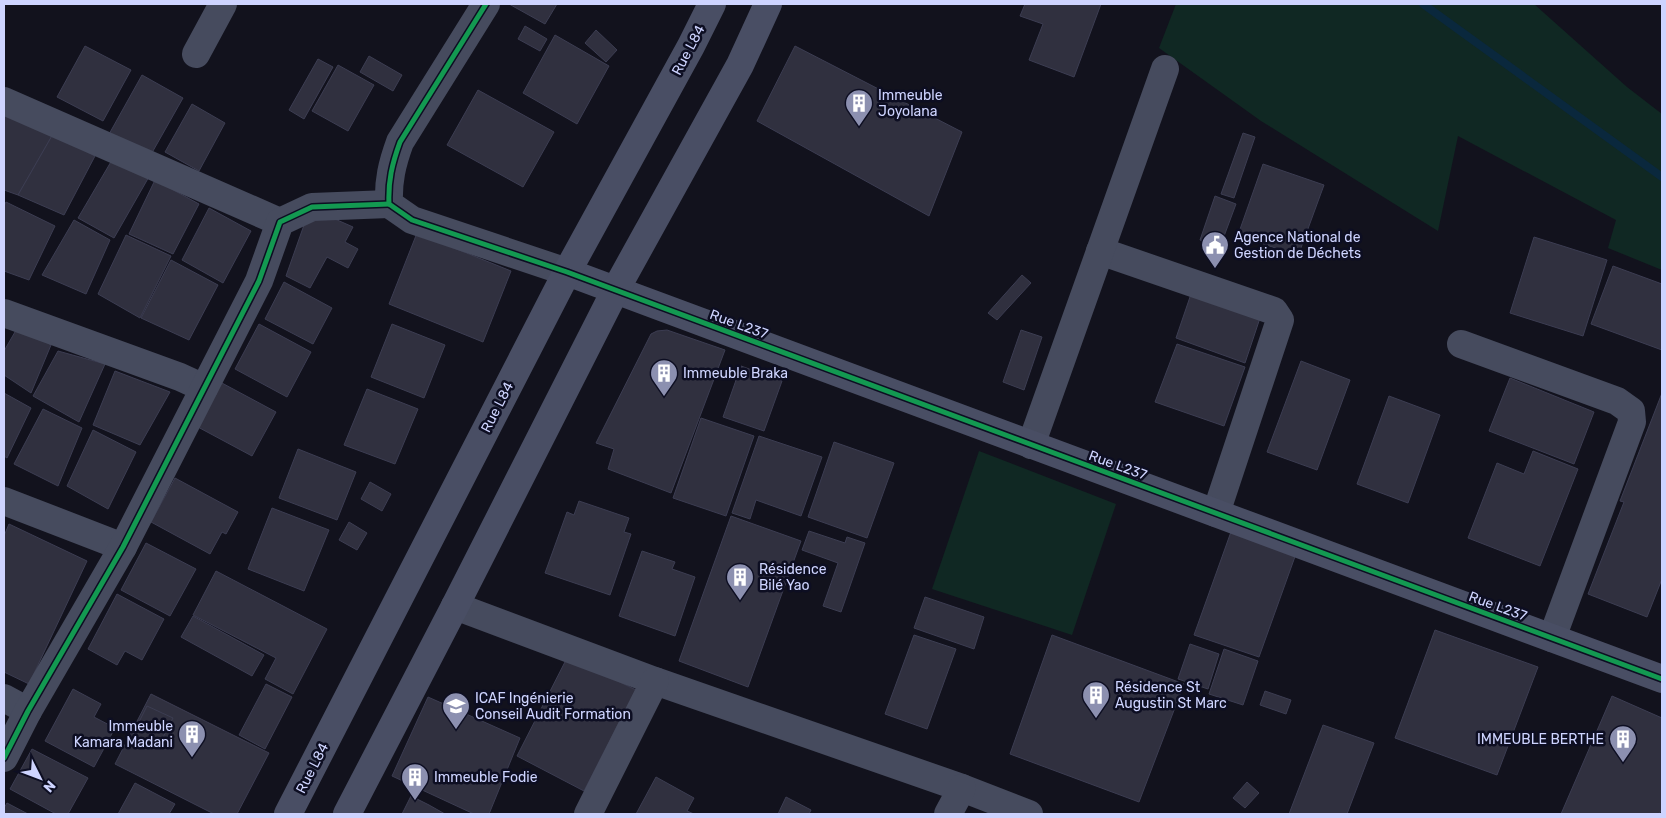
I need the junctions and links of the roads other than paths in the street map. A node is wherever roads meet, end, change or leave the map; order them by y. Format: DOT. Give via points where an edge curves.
graph roads {
  1 [pos="223,4"];
  2 [pos="486,4"];
  3 [pos="712,4"];
  4 [pos="768,4"];
  5 [pos="196,54"];
  6 [pos="1165,69"];
  7 [pos="4,101"];
  8 [pos="388,204"];
  9 [pos="280,222"];
  10 [pos="1100,251"];
  11 [pos="567,272"];
  12 [pos="615,291"];
  13 [pos="4,313"];
  14 [pos="1461,344"];
  15 [pos="204,388"];
  16 [pos="1031,445"];
  17 [pos="4,501"];
  18 [pos="1216,513"];
  19 [pos="123,547"];
  20 [pos="455,606"];
  21 [pos="1552,638"];
  22 [pos="1662,679"];
  23 [pos="655,681"];
  24 [pos="4,698"];
  25 [pos="28,711"];
  26 [pos="4,758"];
  27 [pos="962,788"];
  28 [pos="288,814"];
  29 [pos="347,814"];
  30 [pos="588,814"];
  31 [pos="948,814"];
  32 [pos="1029,814"];
  1 -- 5 [label="street"];
  2 -- 8 [label="street" via="400,142 388,185"];
  3 -- 11 [label="main road, Rue L84"];
  4 -- 12 [label="main road" via="740,65"];
  6 -- 10 [label="street"];
  7 -- 9 [label="street"];
  8 -- 9 [label="street" via="312,207"];
  8 -- 11 [label="street" via="412,220"];
  9 -- 15 [label="street" via="259,281"];
  10 -- 16 [label="street"];
  10 -- 18 [label="street" via="1274,312 1280,320"];
  11 -- 12 [label="main road, Rue L237"];
  11 -- 28 [label="main road, Rue L84"];
  12 -- 16 [label="main road, Rue L237"];
  12 -- 20 [label="main road"];
  13 -- 15 [label="street" via="180,376"];
  14 -- 21 [label="street" via="1617,401 1631,411 1632,422"];
  15 -- 19 [label="street"];
  16 -- 18 [label="main road, Rue L237"];
  17 -- 19 [label="street"];
  18 -- 21 [label="main road, Rue L237"];
  19 -- 25 [label="street"];
  20 -- 23 [label="street"];
  20 -- 29 [label="main road"];
  21 -- 22 [label="main road, Rue L237"];
  23 -- 27 [label="street"];
  23 -- 30 [label="street"];
  24 -- 25 [label="street"];
  25 -- 26 [label="street"];
  27 -- 31 [label="street"];
  27 -- 32 [label="street"];
}
